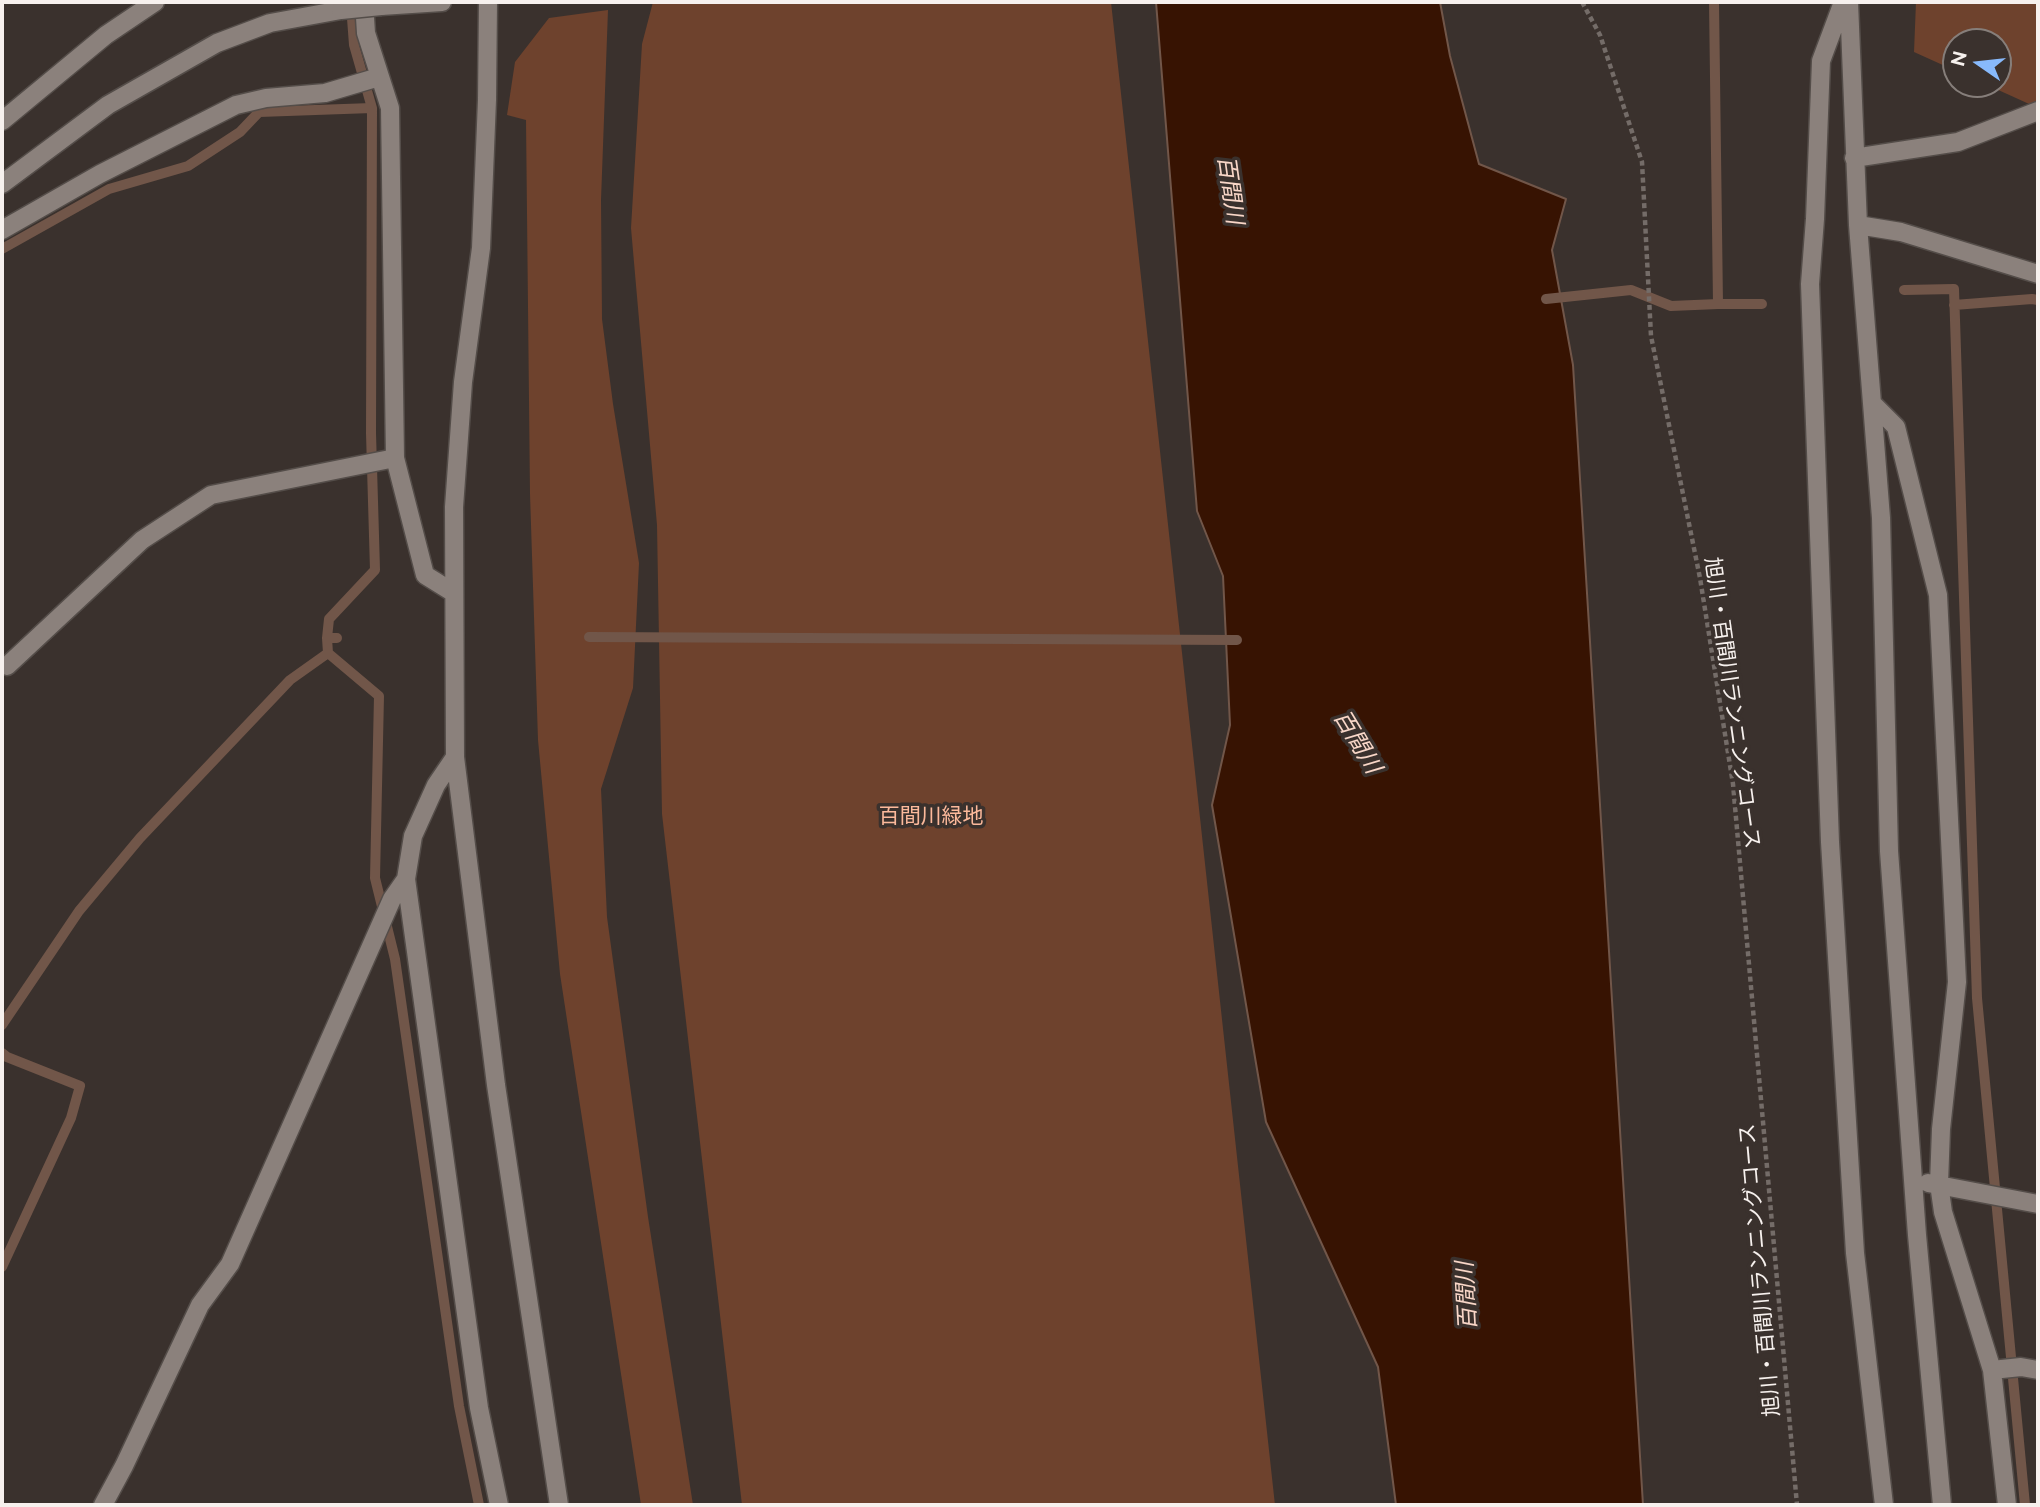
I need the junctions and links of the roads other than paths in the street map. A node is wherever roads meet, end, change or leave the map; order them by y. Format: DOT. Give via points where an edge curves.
graph roads {
  1 [pos="155,2"];
  2 [pos="442,2"];
  3 [pos="488,2"];
  4 [pos="1843,2"];
  5 [pos="1849,2"];
  6 [pos="373,4"];
  7 [pos="368,80"];
  8 [pos="2038,111"];
  9 [pos="2,121"];
  10 [pos="1854,158"];
  11 [pos="2,184"];
  12 [pos="1858,225"];
  13 [pos="2,230"];
  14 [pos="2038,274"];
  15 [pos="1872,403"];
  16 [pos="379,461"];
  17 [pos="454,593"];
  18 [pos="8,666"];
  19 [pos="454,757"];
  20 [pos="406,879"];
  21 [pos="1914,1182"];
  22 [pos="1939,1184"];
  23 [pos="2038,1204"];
  24 [pos="2014,1369"];
  25 [pos="103,1505"];
  26 [pos="499,1505"];
  27 [pos="559,1505"];
  28 [pos="1884,1505"];
  29 [pos="1942,1505"];
  30 [pos="2007,1505"];
  1 -- 9 [label="street" via="106,35"];
  2 -- 6 [label="street"];
  3 -- 17 [label="street" via="481,248 463,382 454,506"];
  4 -- 28 [label="street" via="1821,61 1810,284 1830,842 1855,1253"];
  5 -- 10 [label="street"];
  6 -- 7 [label="street" via="366,33"];
  6 -- 11 [label="street, bridge" via="270,23 217,43 108,105"];
  7 -- 13 [label="street" via="325,93 236,105"];
  7 -- 16 [label="street" via="390,107"];
  8 -- 10 [label="street" via="1958,142"];
  10 -- 12 [label="street"];
  12 -- 14 [label="street" via="1901,232"];
  12 -- 15 [label="street"];
  15 -- 21 [label="street" via="1881,518 1889,851"];
  15 -- 22 [label="street" via="1896,426 1938,595 1956,982"];
  16 -- 17 [label="street" via="425,575"];
  16 -- 18 [label="street" via="211,495 142,540"];
  17 -- 19 [label="street"];
  19 -- 20 [label="street" via="414,836"];
  19 -- 27 [label="street" via="496,1085"];
  20 -- 25 [label="street" via="392,899 230,1264 200,1305"];
  20 -- 26 [label="street" via="479,1408"];
  21 -- 22 [label="street"];
  21 -- 29 [label="street"];
  22 -- 23 [label="street"];
  22 -- 24 [label="street" via="1944,1212"];
  24 -- 30 [label="street"];
}
